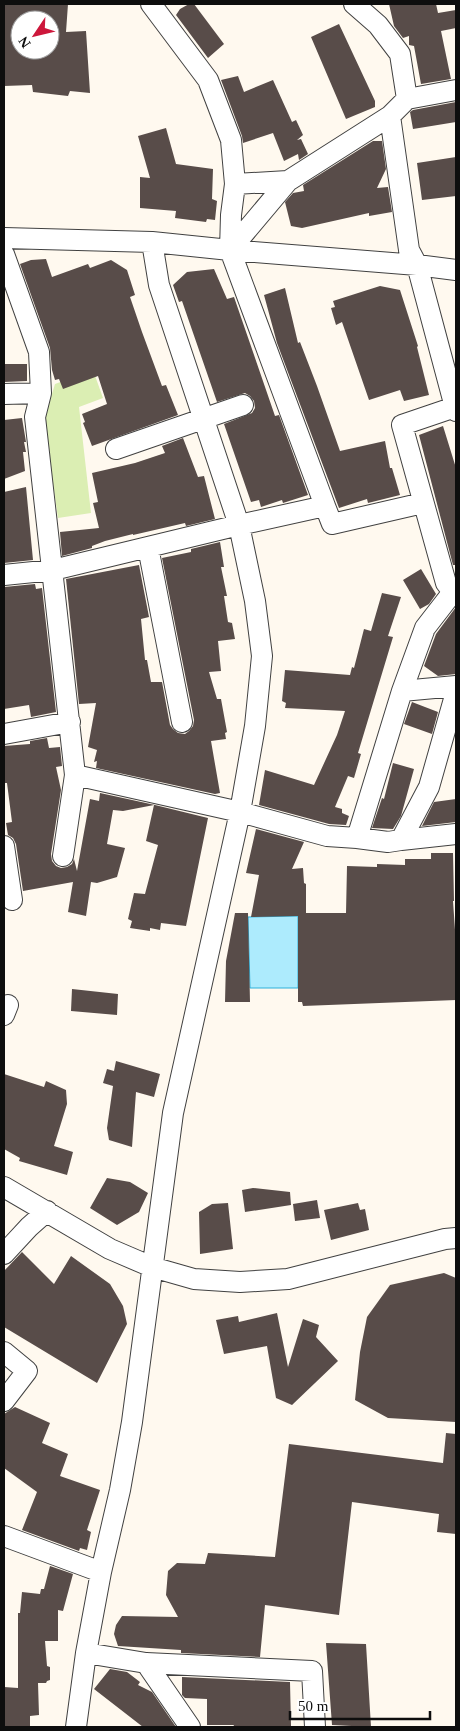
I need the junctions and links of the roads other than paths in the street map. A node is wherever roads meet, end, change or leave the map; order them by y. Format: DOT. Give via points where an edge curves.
graph roads {
  1 [pos="151,4"];
  2 [pos="354,4"];
  3 [pos="456,90"];
  4 [pos="407,99"];
  5 [pos="390,116"];
  6 [pos="288,181"];
  7 [pos="236,184"];
  8 [pos="4,238"];
  9 [pos="152,242"];
  10 [pos="230,250"];
  11 [pos="4,254"];
  12 [pos="417,265"];
  13 [pos="456,270"];
  14 [pos="42,393"];
  15 [pos="4,394"];
  16 [pos="242,405"];
  17 [pos="456,409"];
  18 [pos="205,419"];
  19 [pos="116,449"];
  20 [pos="423,503"];
  21 [pos="325,506"];
  22 [pos="239,525"];
  23 [pos="148,547"];
  24 [pos="53,570"];
  25 [pos="4,575"];
  26 [pos="454,590"];
  27 [pos="456,686"];
  28 [pos="402,691"];
  29 [pos="456,692"];
  30 [pos="70,722"];
  31 [pos="182,722"];
  32 [pos="4,734"];
  33 [pos="75,775"];
  34 [pos="240,812"];
  35 [pos="456,834"];
  36 [pos="357,838"];
  37 [pos="401,840"];
  38 [pos="4,846"];
  39 [pos="63,856"];
  40 [pos="12,900"];
  41 [pos="4,1187"];
  42 [pos="47,1211"];
  43 [pos="456,1238"];
  44 [pos="4,1254"];
  45 [pos="152,1267"];
  46 [pos="4,1352"];
  47 [pos="4,1401"];
  48 [pos="4,1536"];
  49 [pos="101,1572"];
  50 [pos="86,1653"];
  51 [pos="146,1663"];
  52 [pos="76,1727"];
  53 [pos="190,1727"];
  54 [pos="315,1727"];
  1 -- 7 [label="street" via="208,80 231,140"];
  2 -- 4 [label="street" via="378,25 400,54"];
  3 -- 4 [label="street"];
  4 -- 5 [label="street"];
  5 -- 6 [label="street"];
  5 -- 12 [label="street" via="409,250"];
  6 -- 7 [label="street"];
  6 -- 10 [label="street"];
  7 -- 10 [label="street"];
  8 -- 9 [label="street"];
  9 -- 10 [label="street"];
  9 -- 18 [label="street" via="159,285"];
  10 -- 12 [label="street"];
  10 -- 21 [label="street"];
  11 -- 14 [label="street" via="39,352"];
  12 -- 13 [label="street"];
  12 -- 17 [label="street"];
  14 -- 15 [label="street"];
  14 -- 24 [label="street" via="35,417"];
  16 -- 18 [label="street"];
  17 -- 20 [label="street" via="402,425"];
  18 -- 19 [label="street"];
  18 -- 22 [label="street"];
  20 -- 21 [label="street" via="332,524"];
  20 -- 26 [label="street" via="446,582"];
  21 -- 22 [label="street"];
  22 -- 23 [label="street"];
  22 -- 34 [label="street" via="255,601 262,656 255,726"];
  23 -- 24 [label="street"];
  23 -- 31 [label="street"];
  24 -- 25 [label="street"];
  24 -- 30 [label="street"];
  26 -- 28 [label="street" via="424,628"];
  27 -- 28 [label="street"];
  28 -- 36 [label="street"];
  29 -- 37 [label="street" via="428,787"];
  30 -- 32 [label="street"];
  30 -- 33 [label="street"];
  33 -- 34 [label="street"];
  33 -- 39 [label="street"];
  34 -- 36 [label="street" via="328,836"];
  34 -- 45 [label="street" via="173,1113"];
  35 -- 37 [label="street"];
  36 -- 37 [label="street" via="388,842"];
  38 -- 40 [label="street"];
  41 -- 42 [label="street"];
  42 -- 44 [label="street"];
  42 -- 45 [label="street" via="110,1249"];
  43 -- 45 [label="street" via="288,1279 240,1282 194,1279"];
  45 -- 49 [label="street" via="132,1422"];
  46 -- 47 [label="street" via="27,1371"];
  48 -- 49 [label="street"];
  49 -- 50 [label="street"];
  50 -- 51 [label="street"];
  50 -- 52 [label="street"];
  51 -- 53 [label="street"];
  51 -- 54 [label="street" via="312,1671"];
}
